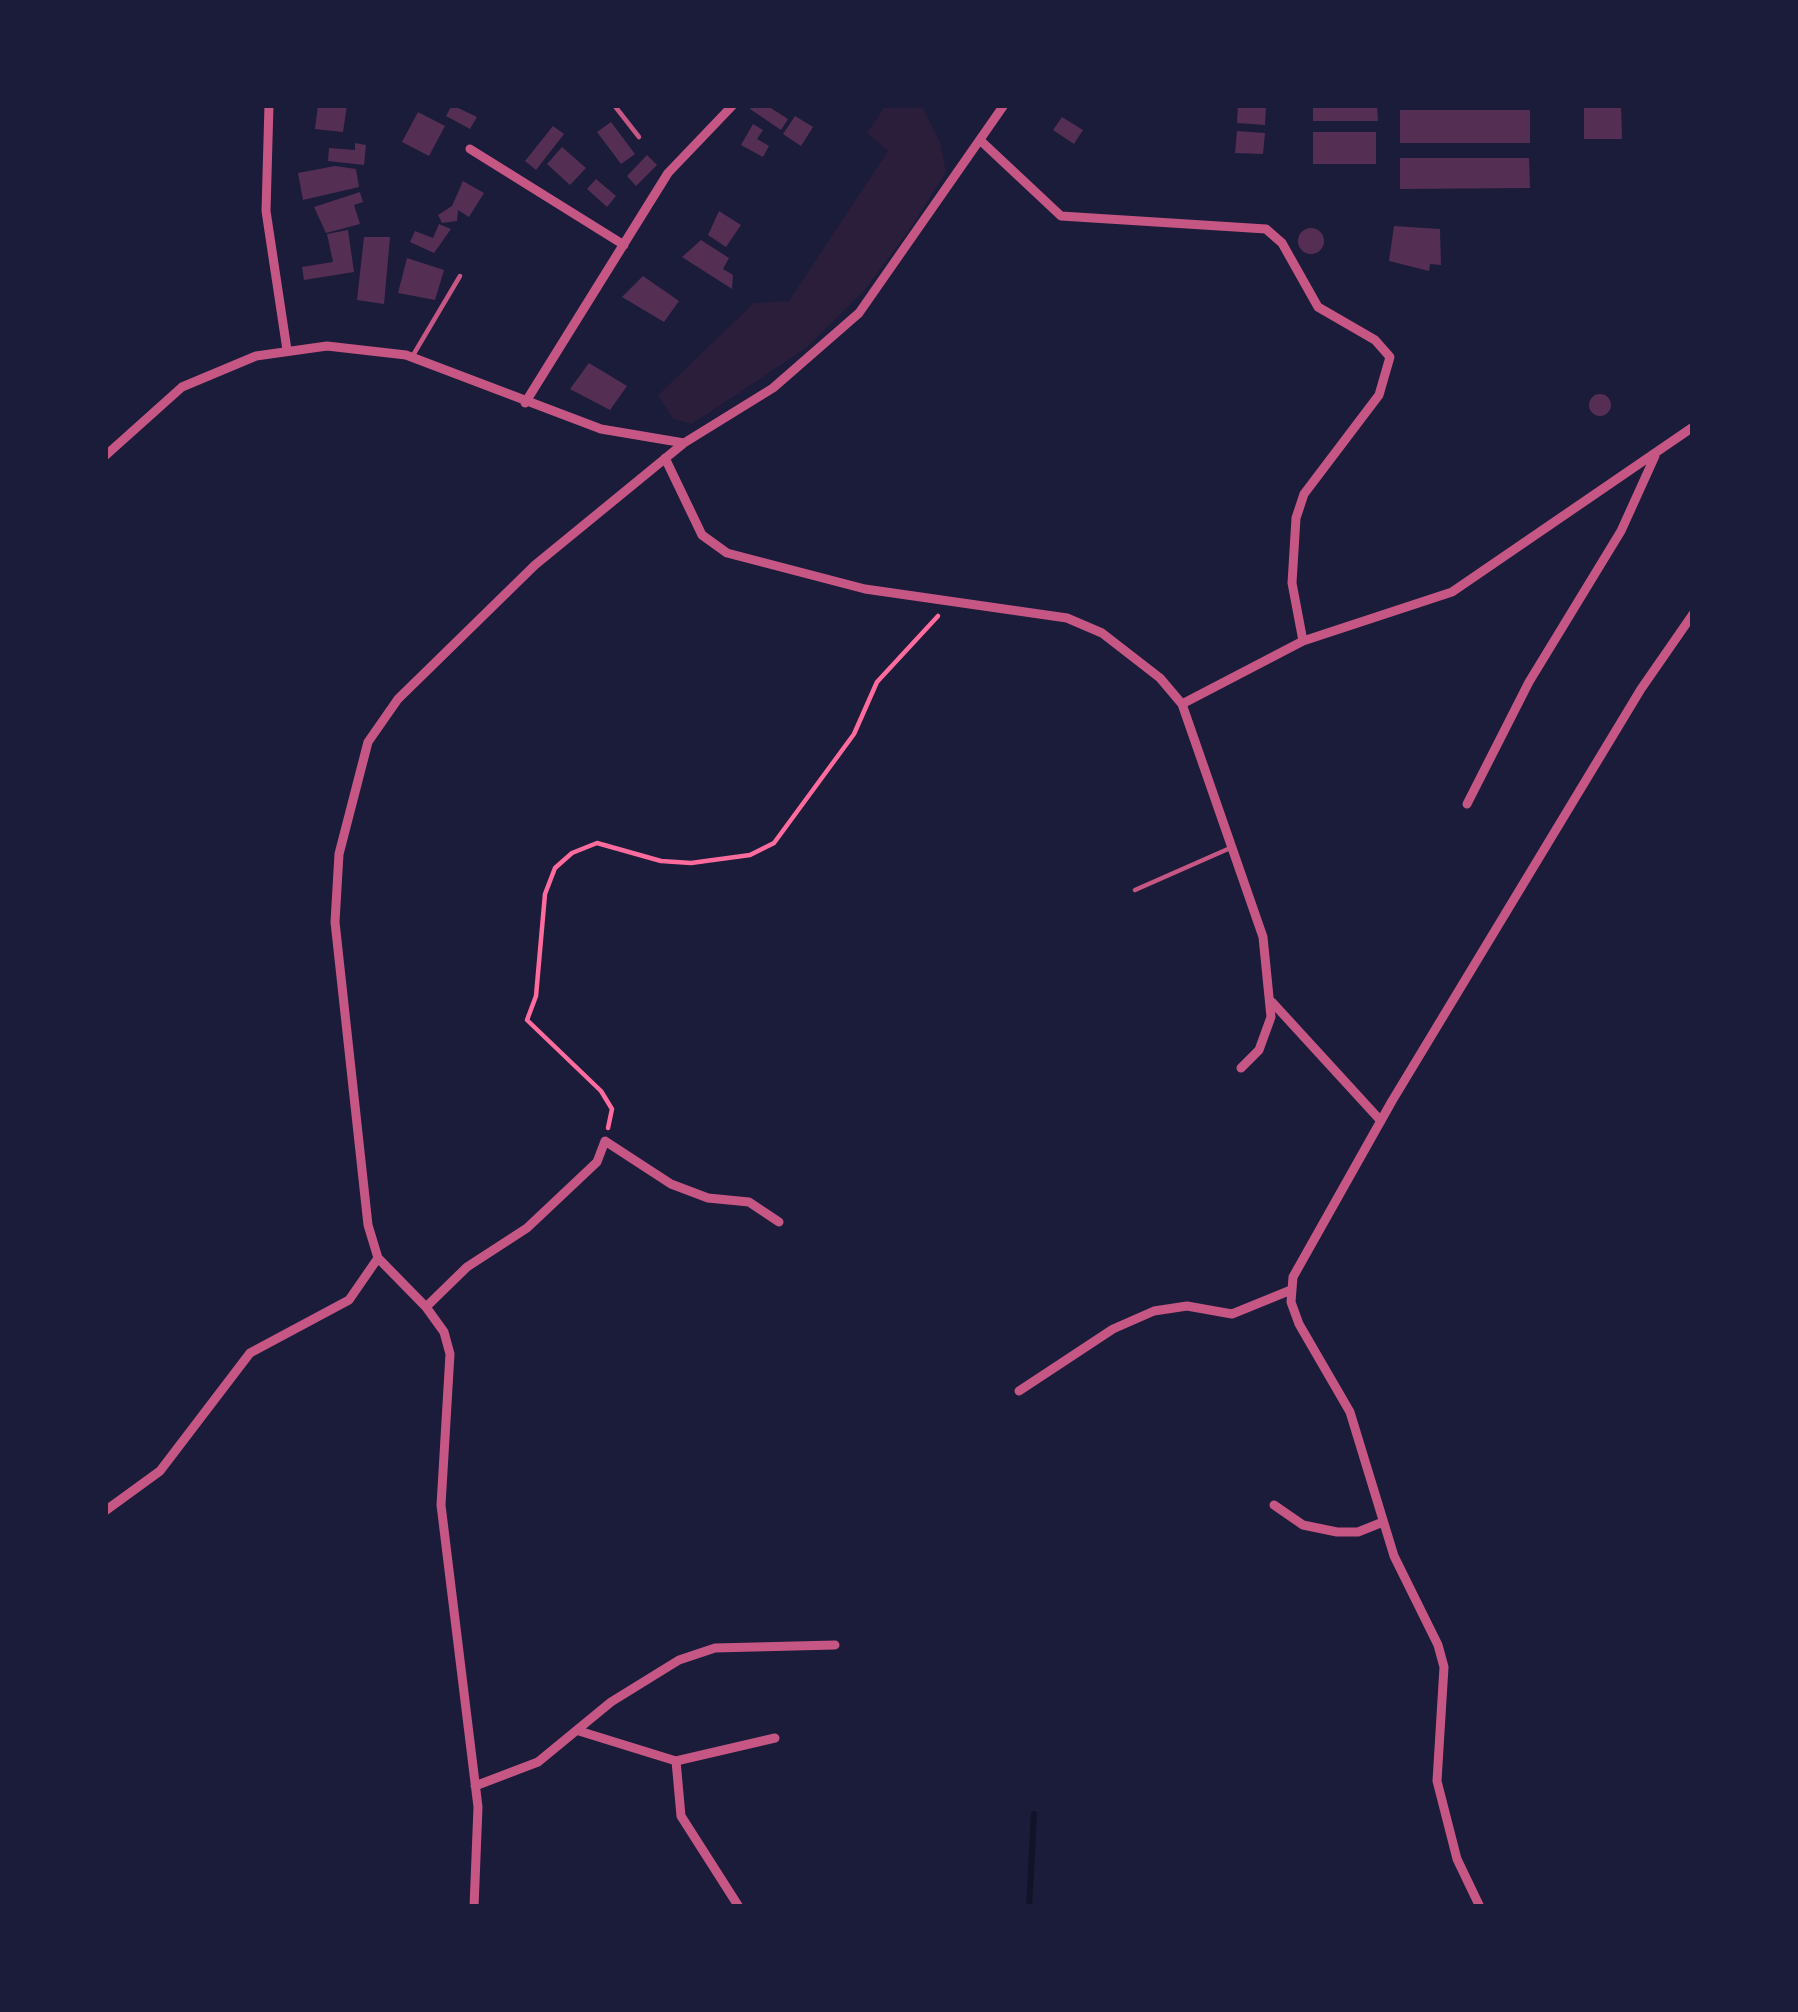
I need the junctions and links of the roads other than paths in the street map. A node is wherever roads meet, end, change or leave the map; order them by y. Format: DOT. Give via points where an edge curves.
graph roads {
  1 [pos="269,105"];
  2 [pos="614,105"];
  3 [pos="733,105"];
  4 [pos="1004,105"];
  5 [pos="639,137"];
  6 [pos="980,141"];
  7 [pos="470,149"];
  8 [pos="624,245"];
  9 [pos="460,276"];
  10 [pos="287,350"];
  11 [pos="412,357"];
  12 [pos="525,403"];
  13 [pos="1693,427"];
  14 [pos="685,443"];
  15 [pos="105,456"];
  16 [pos="1655,456"];
  17 [pos="665,458"];
  18 [pos="1693,614"];
  19 [pos="1303,641"];
  20 [pos="1182,704"];
  21 [pos="1467,804"];
  22 [pos="1234,847"];
  23 [pos="1135,890"];
  24 [pos="1272,1002"];
  25 [pos="1241,1069"];
  26 [pos="1381,1121"];
  27 [pos="778,1222"];
  28 [pos="378,1258"];
  29 [pos="1291,1290"];
  30 [pos="426,1307"];
  31 [pos="1018,1391"];
  32 [pos="1274,1505"];
  33 [pos="105,1511"];
  34 [pos="1383,1522"];
  35 [pos="835,1645"];
  36 [pos="579,1731"];
  37 [pos="775,1738"];
  38 [pos="676,1761"];
  39 [pos="475,1786"];
  40 [pos="474,1907"];
  41 [pos="739,1907"];
  42 [pos="1480,1907"];
  1 -- 10 [label="street" via="266,211"];
  2 -- 5 [label="lane"];
  3 -- 8 [label="street" via="668,172"];
  4 -- 6 [label="street"];
  6 -- 14 [label="street" via="860,314 773,388"];
  6 -- 19 [label="street" via="1061,216 1266,229 1318,307 1390,357 1379,394 1304,494 1296,518 1292,583"];
  7 -- 8 [label="street"];
  8 -- 12 [label="street"];
  9 -- 11 [label="lane"];
  10 -- 11 [label="street" via="350,347"];
  10 -- 15 [label="street" via="182,387"];
  11 -- 12 [label="street"];
  12 -- 14 [label="street" via="601,429"];
  13 -- 16 [label="street"];
  14 -- 17 [label="street"];
  16 -- 19 [label="street" via="1452,592"];
  16 -- 21 [label="street"];
  17 -- 20 [label="street" via="702,535 727,553 774,570 1043,611 1130,652"];
  17 -- 28 [label="street" via="454,639 368,742 339,854 335,922 364,1203"];
  18 -- 26 [label="street"];
  19 -- 20 [label="street"];
  20 -- 22 [label="street"];
  22 -- 23 [label="lane"];
  22 -- 24 [label="street" via="1263,937"];
  24 -- 25 [label="street" via="1268,1035"];
  24 -- 26 [label="street"];
  26 -- 29 [label="street" via="1298,1263"];
  27 -- 30 [label="street" via="749,1202 671,1184 605,1142 597,1162 527,1228 467,1267"];
  28 -- 30 [label="street"];
  28 -- 33 [label="street" via="349,1300 250,1353 160,1471"];
  29 -- 31 [label="street" via="1232,1314 1186,1306 1154,1311"];
  29 -- 34 [label="street" via="1299,1324 1350,1412"];
  30 -- 39 [label="street" via="450,1354 441,1505"];
  32 -- 34 [label="street" via="1321,1530 1358,1532"];
  34 -- 42 [label="street" via="1444,1667 1437,1781 1456,1859"];
  35 -- 36 [label="street" via="699,1652 657,1670"];
  36 -- 38 [label="street"];
  36 -- 39 [label="street" via="538,1762"];
  37 -- 38 [label="street"];
  38 -- 41 [label="street" via="681,1816"];
  39 -- 40 [label="street"];
}
